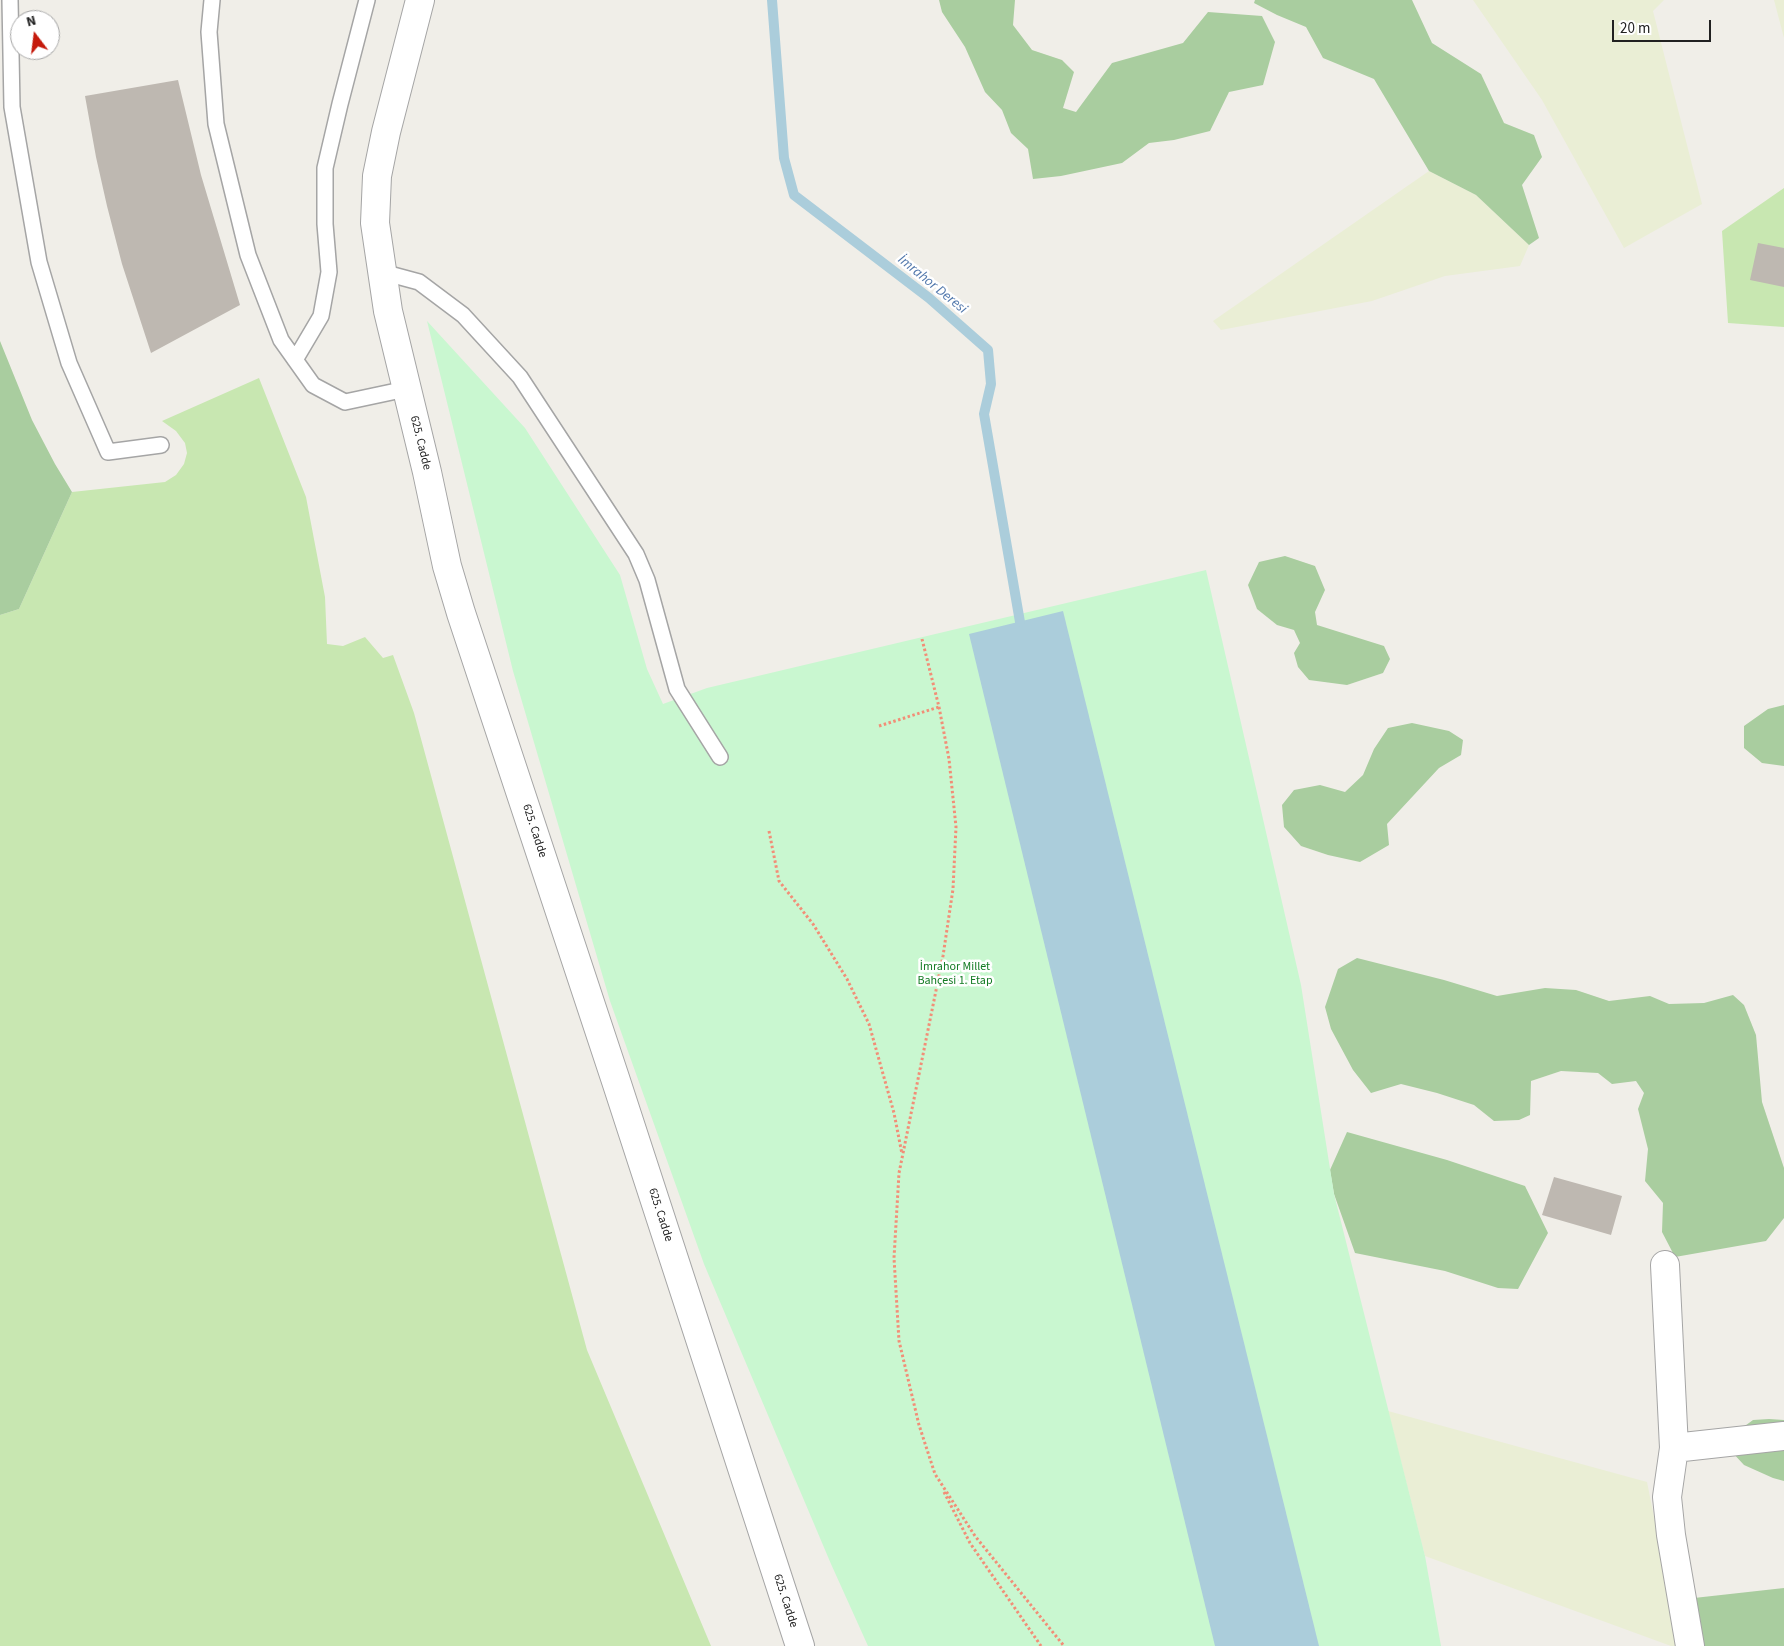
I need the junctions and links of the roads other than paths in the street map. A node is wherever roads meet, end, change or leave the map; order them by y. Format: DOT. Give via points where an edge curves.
graph roads {
  1 [pos="10,0"];
  2 [pos="212,0"];
  3 [pos="367,0"];
  4 [pos="420,0"];
  5 [pos="382,272"];
  6 [pos="295,360"];
  7 [pos="406,389"];
  8 [pos="161,445"];
  9 [pos="720,757"];
  10 [pos="1665,1266"];
  11 [pos="1784,1436"];
  12 [pos="1674,1448"];
  13 [pos="800,1646"];
  14 [pos="1690,1646"];
  1 -- 8 [label="lane" via="12,107 39,262 69,363 108,452"];
  2 -- 6 [label="lane" via="209,32 216,124 248,255 281,340"];
  3 -- 6 [label="lane" via="325,168 329,272 321,316"];
  4 -- 5 [label="street, 625. Cadde" via="377,176 375,223"];
  5 -- 7 [label="street, 625. Cadde"];
  5 -- 9 [label="lane" via="419,282 463,315 520,377 636,554 647,580 677,688"];
  6 -- 7 [label="lane" via="313,385 345,402"];
  7 -- 13 [label="street, 625. Cadde" via="461,613"];
  10 -- 12 [label="street"];
  11 -- 12 [label="street"];
  12 -- 14 [label="street" via="1667,1497"];
}
